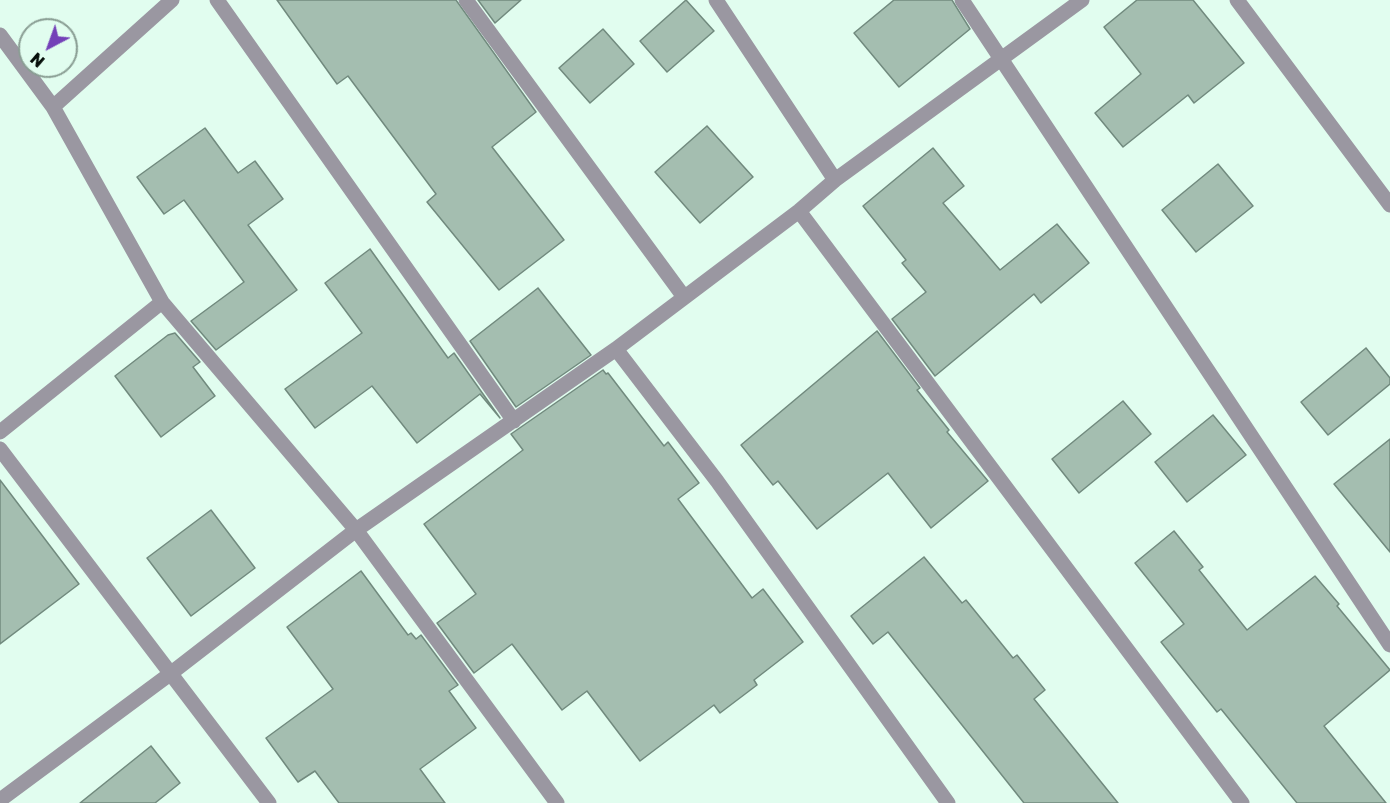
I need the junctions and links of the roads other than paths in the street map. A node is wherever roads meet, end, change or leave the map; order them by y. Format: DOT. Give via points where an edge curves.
graph roads {
  1 [pos="172,0"];
  2 [pos="217,0"];
  3 [pos="466,0"];
  4 [pos="716,0"];
  5 [pos="962,0"];
  6 [pos="1082,0"];
  7 [pos="1237,0"];
  8 [pos="0,35"];
  9 [pos="1001,59"];
  10 [pos="53,107"];
  11 [pos="835,180"];
  12 [pos="1390,205"];
  13 [pos="799,211"];
  14 [pos="684,297"];
  15 [pos="162,302"];
  16 [pos="616,350"];
  17 [pos="514,421"];
  18 [pos="0,432"];
  19 [pos="0,449"];
  20 [pos="356,530"];
  21 [pos="1390,645"];
  22 [pos="170,674"];
  23 [pos="0,800"];
  24 [pos="269,803"];
  25 [pos="557,803"];
  26 [pos="948,803"];
  27 [pos="1242,803"];
  1 -- 10 [label="street"];
  2 -- 17 [label="street"];
  3 -- 14 [label="street"];
  4 -- 11 [label="street"];
  5 -- 9 [label="street"];
  6 -- 9 [label="street"];
  7 -- 12 [label="street"];
  8 -- 10 [label="street"];
  9 -- 11 [label="street"];
  9 -- 21 [label="street"];
  10 -- 15 [label="street"];
  11 -- 13 [label="street"];
  13 -- 14 [label="street"];
  13 -- 27 [label="street"];
  14 -- 16 [label="street"];
  15 -- 18 [label="street"];
  15 -- 20 [label="street"];
  16 -- 17 [label="street"];
  16 -- 26 [label="street" via="717,481"];
  17 -- 20 [label="street"];
  19 -- 22 [label="street"];
  20 -- 22 [label="street"];
  20 -- 25 [label="street"];
  22 -- 23 [label="street"];
  22 -- 24 [label="street"];
}
